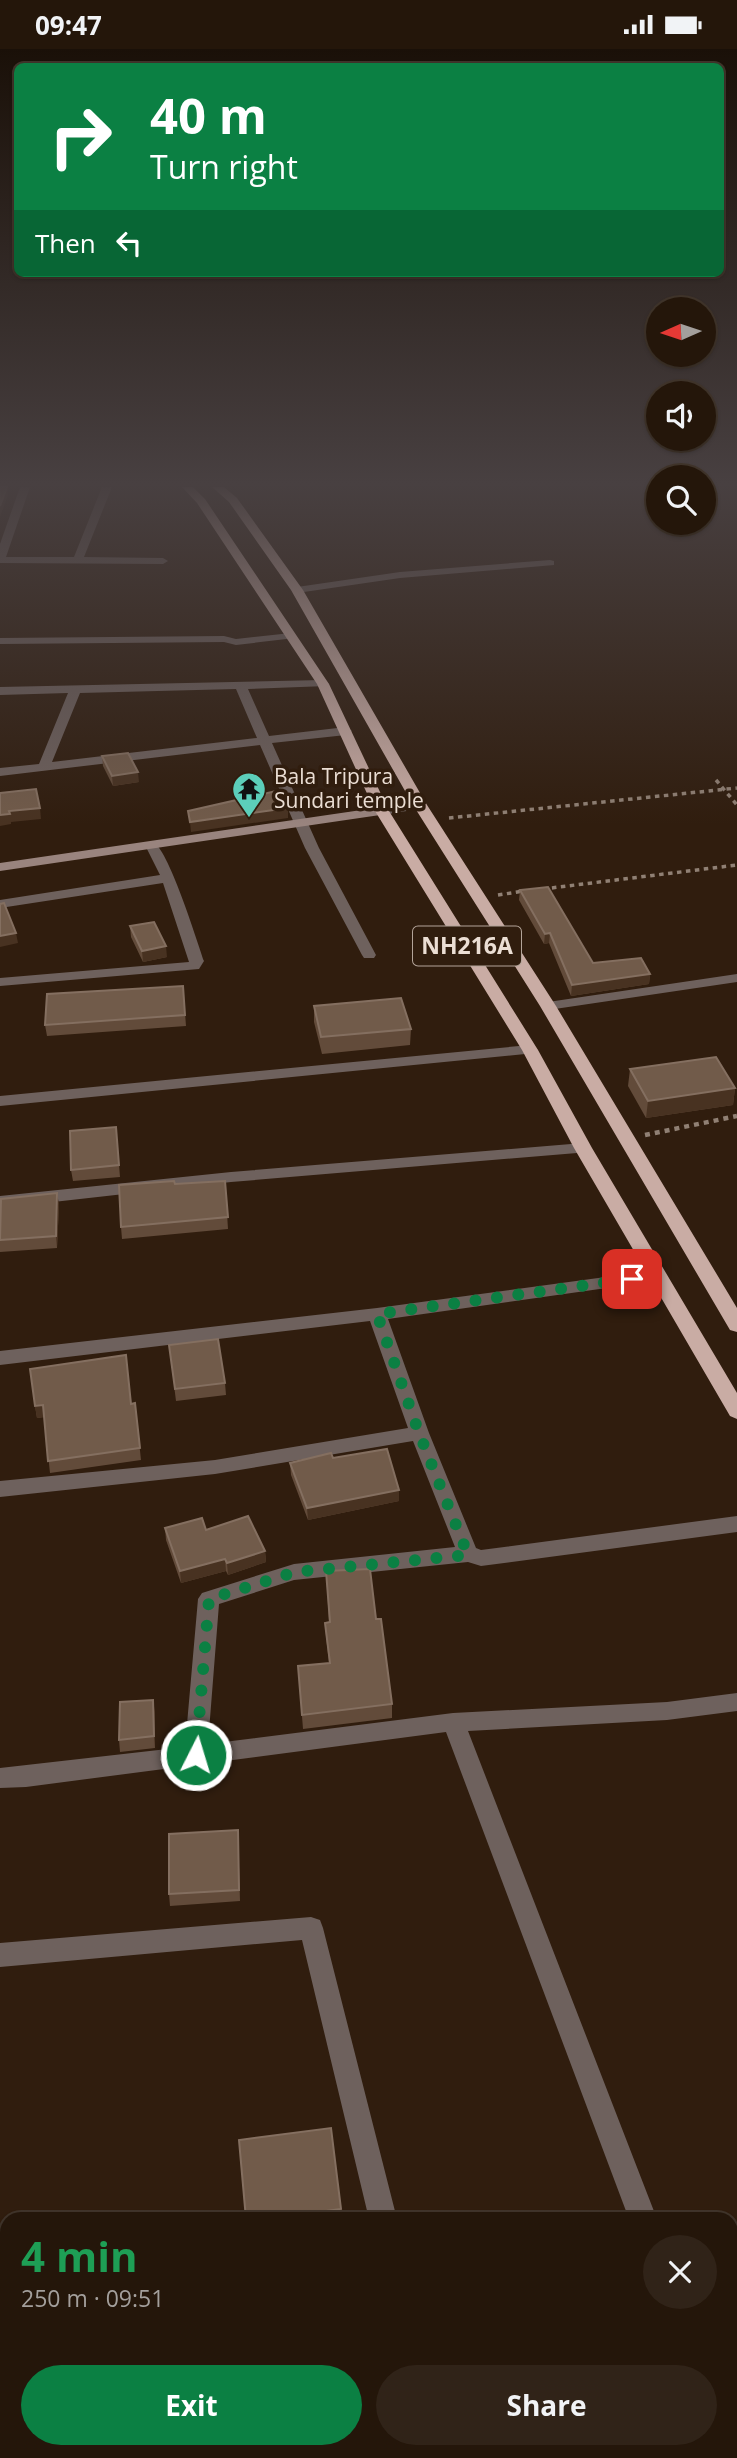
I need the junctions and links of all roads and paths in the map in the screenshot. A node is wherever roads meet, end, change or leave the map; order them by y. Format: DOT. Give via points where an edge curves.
graph roads {
  1 [pos="267,599"];
  2 [pos="301,599"];
  3 [pos="291,636"];
  4 [pos="0,641"];
  5 [pos="323,684"];
  6 [pos="241,687"];
  7 [pos="75,690"];
  8 [pos="0,691"];
  9 [pos="346,731"];
  10 [pos="265,740"];
  11 [pos="45,765"];
  12 [pos="0,772"];
  13 [pos="716,780"];
  14 [pos="737,788"];
  15 [pos="724,790"];
  16 [pos="420,805"];
  17 [pos="737,805"];
  18 [pos="382,811"];
  19 [pos="431,819"];
  20 [pos="301,823"];
  21 [pos="152,845"];
  22 [pos="737,865"];
  23 [pos="0,867"];
  24 [pos="168,878"];
  25 [pos="480,897"];
  26 [pos="0,904"];
  27 [pos="369,955"];
  28 [pos="737,978"];
  29 [pos="0,982"];
  30 [pos="548,1006"];
  31 [pos="530,1050"];
  32 [pos="0,1101"];
  33 [pos="737,1116"];
  34 [pos="627,1138"];
  35 [pos="583,1148"];
  36 [pos="0,1202"];
  37 [pos="657,1276"];
  38 [pos="377,1314"];
  39 [pos="737,1325"];
  40 [pos="0,1358"];
  41 [pos="737,1411"];
  42 [pos="419,1433"];
  43 [pos="0,1489"];
  44 [pos="737,1524"];
  45 [pos="468,1555"];
  46 [pos="737,1702"];
  47 [pos="453,1722"];
  48 [pos="196,1755"];
  49 [pos="0,1778"];
  50 [pos="0,1955"];
  51 [pos="381,2212"];
  52 [pos="640,2212"];
  1 -- 3 [label="highway, NH216A"];
  2 -- 16 [label="highway, NH216A"];
  3 -- 4 [label="street" via="236,642"];
  3 -- 5 [label="highway, NH216A"];
  5 -- 6 [label="street"];
  5 -- 9 [label="highway, NH216A"];
  6 -- 7 [label="street"];
  6 -- 10 [label="street"];
  7 -- 8 [label="street"];
  7 -- 11 [label="street"];
  9 -- 10 [label="street"];
  9 -- 18 [label="highway, NH216A"];
  10 -- 11 [label="street"];
  10 -- 20 [label="street"];
  11 -- 12 [label="street"];
  13 -- 15 [label="path"];
  14 -- 15 [label="path"];
  15 -- 17 [label="path"];
  15 -- 19 [label="path"];
  16 -- 18 [label="street"];
  16 -- 19 [label="highway, NH216A"];
  18 -- 20 [label="main road"];
  18 -- 31 [label="highway, NH216A"];
  19 -- 25 [label="highway, NH216A"];
  20 -- 21 [label="main road"];
  20 -- 27 [label="street"];
  21 -- 23 [label="main road"];
  21 -- 24 [label="street"];
  22 -- 25 [label="path"];
  24 -- 26 [label="street"];
  24 -- 29 [label="street" via="197,961 194,966"];
  25 -- 30 [label="highway, NH216A"];
  28 -- 30 [label="street"];
  30 -- 34 [label="highway, NH216A"];
  31 -- 32 [label="street"];
  31 -- 35 [label="highway, NH216A"];
  33 -- 34 [label="path"];
  34 -- 39 [label="highway, NH216A"];
  35 -- 36 [label="street" via="231,1177"];
  35 -- 37 [label="highway, NH216A"];
  37 -- 38 [label="street"];
  37 -- 41 [label="highway, NH216A"];
  38 -- 40 [label="street"];
  38 -- 42 [label="street"];
  42 -- 43 [label="street" via="215,1467"];
  42 -- 45 [label="street"];
  44 -- 45 [label="street" via="481,1558"];
  45 -- 48 [label="street" via="295,1572 209,1599"];
  46 -- 47 [label="street" via="667,1711"];
  47 -- 48 [label="street"];
  47 -- 52 [label="street"];
  48 -- 49 [label="street"];
  50 -- 51 [label="street" via="311,1928"];
}
